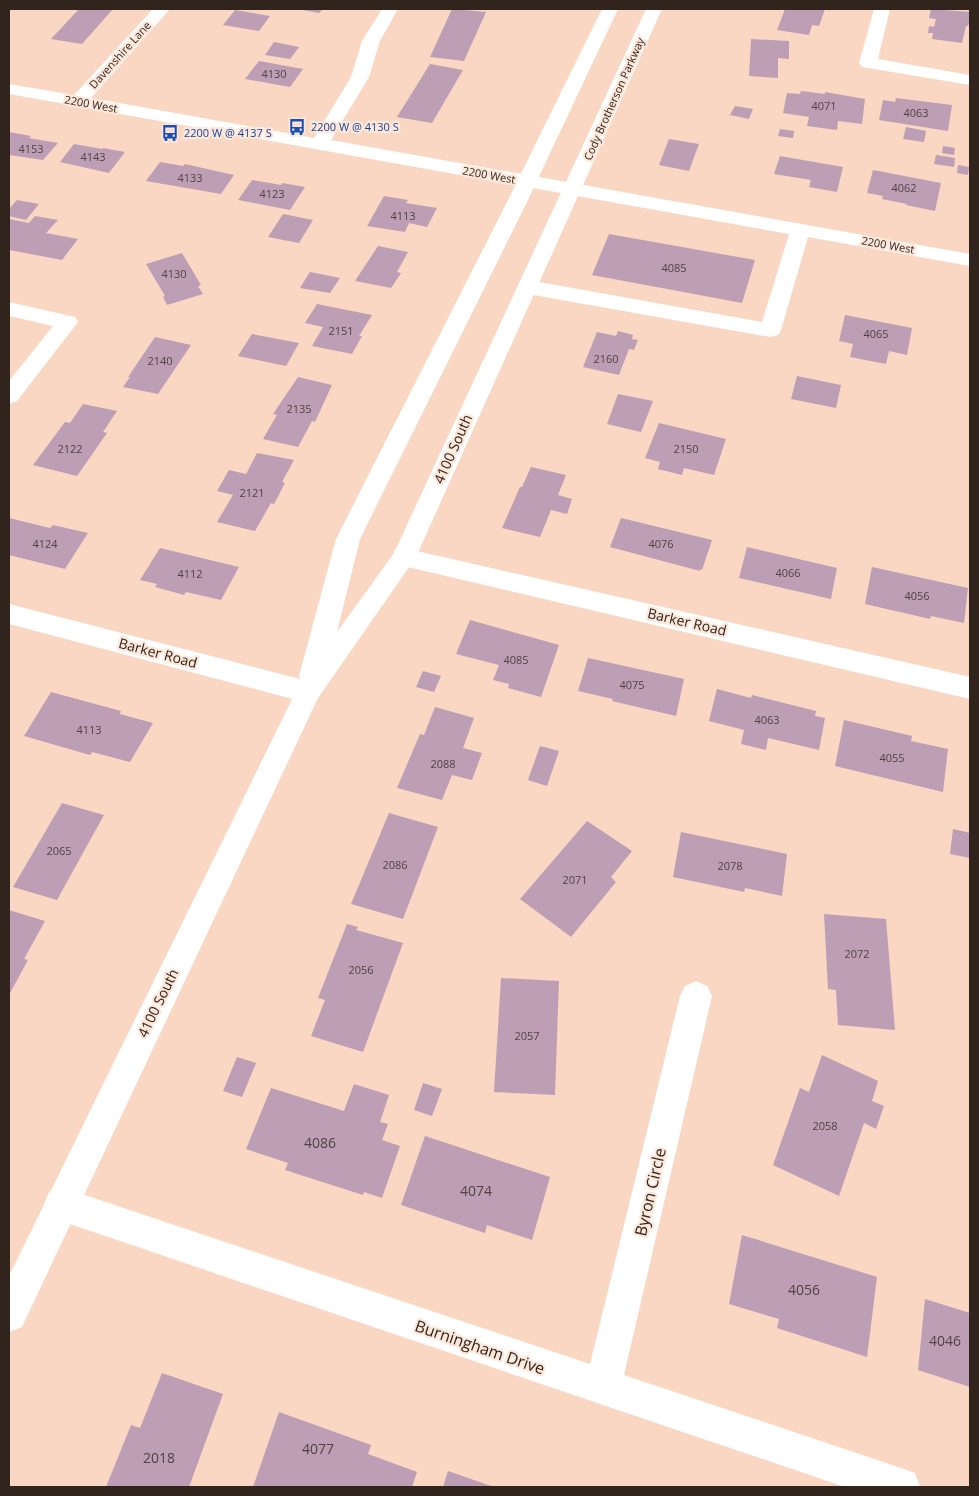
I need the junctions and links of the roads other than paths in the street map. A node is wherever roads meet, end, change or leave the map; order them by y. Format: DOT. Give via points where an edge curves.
graph roads {
  1 [pos="162,9"];
  2 [pos="390,9"];
  3 [pos="610,9"];
  4 [pos="654,9"];
  5 [pos="882,9"];
  6 [pos="970,80"];
  7 [pos="9,89"];
  8 [pos="78,102"];
  9 [pos="319,144"];
  10 [pos="527,182"];
  11 [pos="573,190"];
  12 [pos="800,230"];
  13 [pos="970,260"];
  14 [pos="528,287"];
  15 [pos="9,309"];
  16 [pos="9,396"];
  17 [pos="404,557"];
  18 [pos="9,614"];
  19 [pos="970,688"];
  20 [pos="308,692"];
  21 [pos="696,996"];
  22 [pos="61,1204"];
  23 [pos="9,1314"];
  24 [pos="603,1388"];
  25 [pos="879,1483"];
  1 -- 8 [label="street, Davenshire Lane"];
  2 -- 9 [label="street" via="370,42 360,77"];
  3 -- 10 [label="street"];
  4 -- 11 [label="street, Cody Brotherson Parkway"];
  5 -- 6 [label="street" via="868,63"];
  7 -- 8 [label="street, 2200 West"];
  8 -- 9 [label="street, 2200 West"];
  9 -- 10 [label="street, 2200 West"];
  10 -- 11 [label="street, 2200 West"];
  10 -- 20 [label="street, 4100 South" via="348,539"];
  11 -- 12 [label="street, 2200 West"];
  11 -- 14 [label="street, 4100 South"];
  12 -- 13 [label="street, 2200 West"];
  12 -- 14 [label="street" via="770,330"];
  14 -- 17 [label="street, 4100 South"];
  15 -- 16 [label="street" via="67,322"];
  17 -- 19 [label="street, Barker Road"];
  17 -- 20 [label="street, 4100 South"];
  18 -- 20 [label="street, Barker Road"];
  20 -- 22 [label="street, 4100 South"];
  21 -- 24 [label="street, Byron Circle"];
  22 -- 23 [label="street, 4100 South"];
  22 -- 24 [label="street, Burningham Drive"];
  24 -- 25 [label="street, Burningham Drive"];
}
